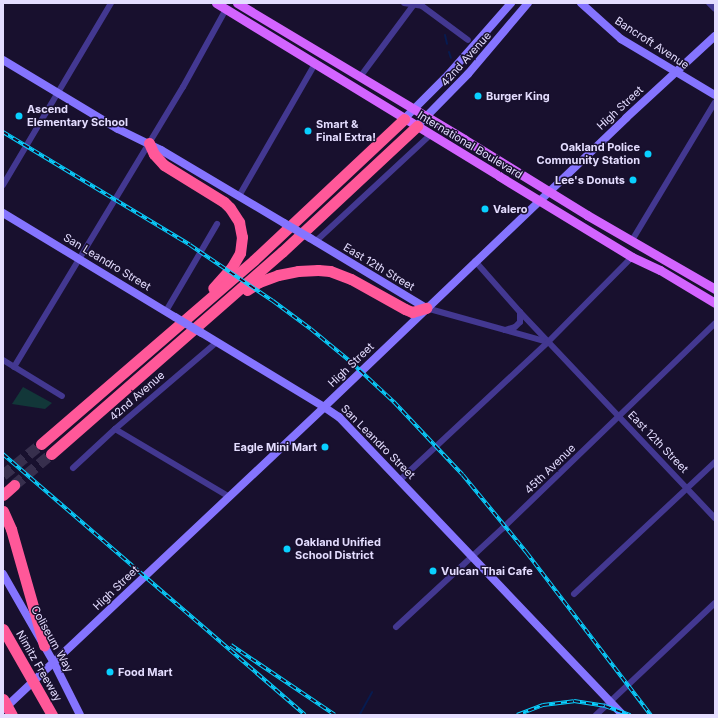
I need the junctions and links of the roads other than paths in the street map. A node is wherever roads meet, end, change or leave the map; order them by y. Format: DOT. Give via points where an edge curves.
graph roads {
  1 [pos="111,3"];
  2 [pos="216,3"];
  3 [pos="237,3"];
  4 [pos="404,3"];
  5 [pos="511,3"];
  6 [pos="528,3"];
  7 [pos="581,3"];
  8 [pos="709,3"];
  9 [pos="414,4"];
  10 [pos="247,5"];
  11 [pos="715,9"];
  12 [pos="226,10"];
  13 [pos="715,36"];
  14 [pos="468,40"];
  15 [pos="3,60"];
  16 [pos="315,64"];
  17 [pos="675,72"];
  18 [pos="360,77"];
  19 [pos="58,93"];
  20 [pos="715,95"];
  21 [pos="715,102"];
  22 [pos="414,109"];
  23 [pos="427,117"];
  24 [pos="404,119"];
  25 [pos="417,126"];
  26 [pos="430,135"];
  27 [pos="149,143"];
  28 [pos="3,184"];
  29 [pos="549,191"];
  30 [pos="239,196"];
  31 [pos="540,200"];
  32 [pos="3,213"];
  33 [pos="217,224"];
  34 [pos="313,240"];
  35 [pos="631,242"];
  36 [pos="632,257"];
  37 [pos="79,259"];
  38 [pos="475,261"];
  39 [pos="715,289"];
  40 [pos="715,303"];
  41 [pos="426,308"];
  42 [pos="166,311"];
  43 [pos="520,312"];
  44 [pos="715,323"];
  45 [pos="503,330"];
  46 [pos="165,337"];
  47 [pos="217,342"];
  48 [pos="548,342"];
  49 [pos="172,348"];
  50 [pos="3,360"];
  51 [pos="14,367"];
  52 [pos="62,396"];
  53 [pos="324,406"];
  54 [pos="618,417"];
  55 [pos="115,430"];
  56 [pos="41,444"];
  57 [pos="51,454"];
  58 [pos="715,462"];
  59 [pos="73,468"];
  60 [pos="400,480"];
  61 [pos="14,485"];
  62 [pos="688,489"];
  63 [pos="3,495"];
  64 [pos="228,496"];
  65 [pos="3,511"];
  66 [pos="715,518"];
  67 [pos="471,556"];
  68 [pos="3,574"];
  69 [pos="574,594"];
  70 [pos="715,603"];
  71 [pos="396,627"];
  72 [pos="3,629"];
  73 [pos="44,646"];
  74 [pos="54,663"];
  75 [pos="3,699"];
  76 [pos="610,702"];
  77 [pos="3,710"];
  78 [pos="12,715"];
  79 [pos="52,715"];
  80 [pos="80,715"];
  81 [pos="596,715"];
  82 [pos="623,715"];
  1 -- 19 [label="street"];
  2 -- 12 [label="main road, International Boulevard"];
  3 -- 10 [label="main road, International Boulevard"];
  4 -- 9 [label="street"];
  5 -- 22 [label="main road, 42nd Avenue" via="458,65"];
  6 -- 23 [label="main road, 42nd Avenue" via="468,74"];
  7 -- 17 [label="main road, Bancroft Avenue" via="621,39"];
  8 -- 11 [label="street"];
  9 -- 14 [label="street" via="422,6"];
  9 -- 18 [label="street"];
  10 -- 18 [label="main road, International Boulevard"];
  12 -- 16 [label="main road, International Boulevard"];
  12 -- 27 [label="street"];
  13 -- 17 [label="main road, High Street"];
  15 -- 19 [label="main road, East 12th Street"];
  16 -- 24 [label="main road, International Boulevard"];
  16 -- 30 [label="street"];
  17 -- 20 [label="main road, Bancroft Avenue"];
  17 -- 29 [label="main road, High Street"];
  18 -- 22 [label="main road, International Boulevard"];
  19 -- 27 [label="main road, East 12th Street" via="118,129"];
  19 -- 28 [label="street"];
  21 -- 35 [label="street"];
  22 -- 23 [label="main road, International Boulevard"];
  22 -- 24 [label="main road, 42nd Avenue"];
  23 -- 25 [label="main road, 42nd Avenue"];
  23 -- 29 [label="main road, International Boulevard"];
  24 -- 25 [label="main road, International Boulevard"];
  24 -- 46 [label="highway" via="254,260"];
  25 -- 26 [label="main road, International Boulevard"];
  25 -- 49 [label="highway" via="293,242"];
  26 -- 31 [label="main road, International Boulevard"];
  26 -- 34 [label="street"];
  27 -- 30 [label="main road, East 12th Street"];
  27 -- 37 [label="street"];
  27 -- 46 [label="highway" via="154,154 164,165 230,208 239,222 242,237 240,253 232,267"];
  29 -- 31 [label="main road, High Street"];
  29 -- 35 [label="main road, International Boulevard"];
  30 -- 34 [label="main road, East 12th Street, bridge"];
  31 -- 36 [label="main road, International Boulevard"];
  31 -- 38 [label="main road, High Street"];
  32 -- 37 [label="main road, San Leandro Street"];
  33 -- 42 [label="street"];
  34 -- 41 [label="main road, East 12th Street"];
  35 -- 39 [label="main road, International Boulevard"];
  36 -- 40 [label="main road, International Boulevard" via="660,270"];
  36 -- 48 [label="street"];
  37 -- 42 [label="main road, San Leandro Street"];
  37 -- 51 [label="street"];
  38 -- 41 [label="main road, High Street"];
  38 -- 43 [label="street"];
  41 -- 45 [label="street, East 12th Street"];
  41 -- 49 [label="highway" via="412,312 341,275 318,270 298,271 274,277 251,287"];
  41 -- 53 [label="main road, High Street"];
  42 -- 47 [label="main road, San Leandro Street, bridge"];
  43 -- 45 [label="street" via="520,322 515,327"];
  43 -- 48 [label="street"];
  44 -- 54 [label="street, 45th Avenue"];
  45 -- 48 [label="street, East 12th Street"];
  46 -- 56 [label="highway"];
  47 -- 53 [label="main road, San Leandro Street"];
  47 -- 55 [label="street, 42nd Avenue"];
  48 -- 54 [label="street, East 12th Street"];
  48 -- 60 [label="street"];
  49 -- 57 [label="highway"];
  50 -- 51 [label="street"];
  51 -- 52 [label="street"];
  53 -- 60 [label="main road, San Leandro Street" via="346,424"];
  53 -- 64 [label="main road, High Street"];
  54 -- 62 [label="street, East 12th Street"];
  54 -- 67 [label="street, 45th Avenue"];
  55 -- 59 [label="street, 42nd Avenue"];
  55 -- 64 [label="street"];
  58 -- 62 [label="street"];
  60 -- 67 [label="main road, San Leandro Street"];
  61 -- 63 [label="highway"];
  62 -- 66 [label="street, East 12th Street"];
  62 -- 69 [label="street"];
  64 -- 74 [label="main road, High Street"];
  65 -- 73 [label="highway" via="11,529"];
  67 -- 71 [label="street, 45th Avenue"];
  67 -- 76 [label="main road, San Leandro Street"];
  68 -- 73 [label="main road, Coliseum Way"];
  70 -- 76 [label="street"];
  72 -- 79 [label="highway, Nimitz Freeway, bridge"];
  73 -- 74 [label="main road, Coliseum Way"];
  74 -- 77 [label="main road, High Street"];
  74 -- 80 [label="main road, Coliseum Way"];
  75 -- 78 [label="highway, bridge"];
  76 -- 81 [label="street"];
  76 -- 82 [label="main road, San Leandro Street"];
}
